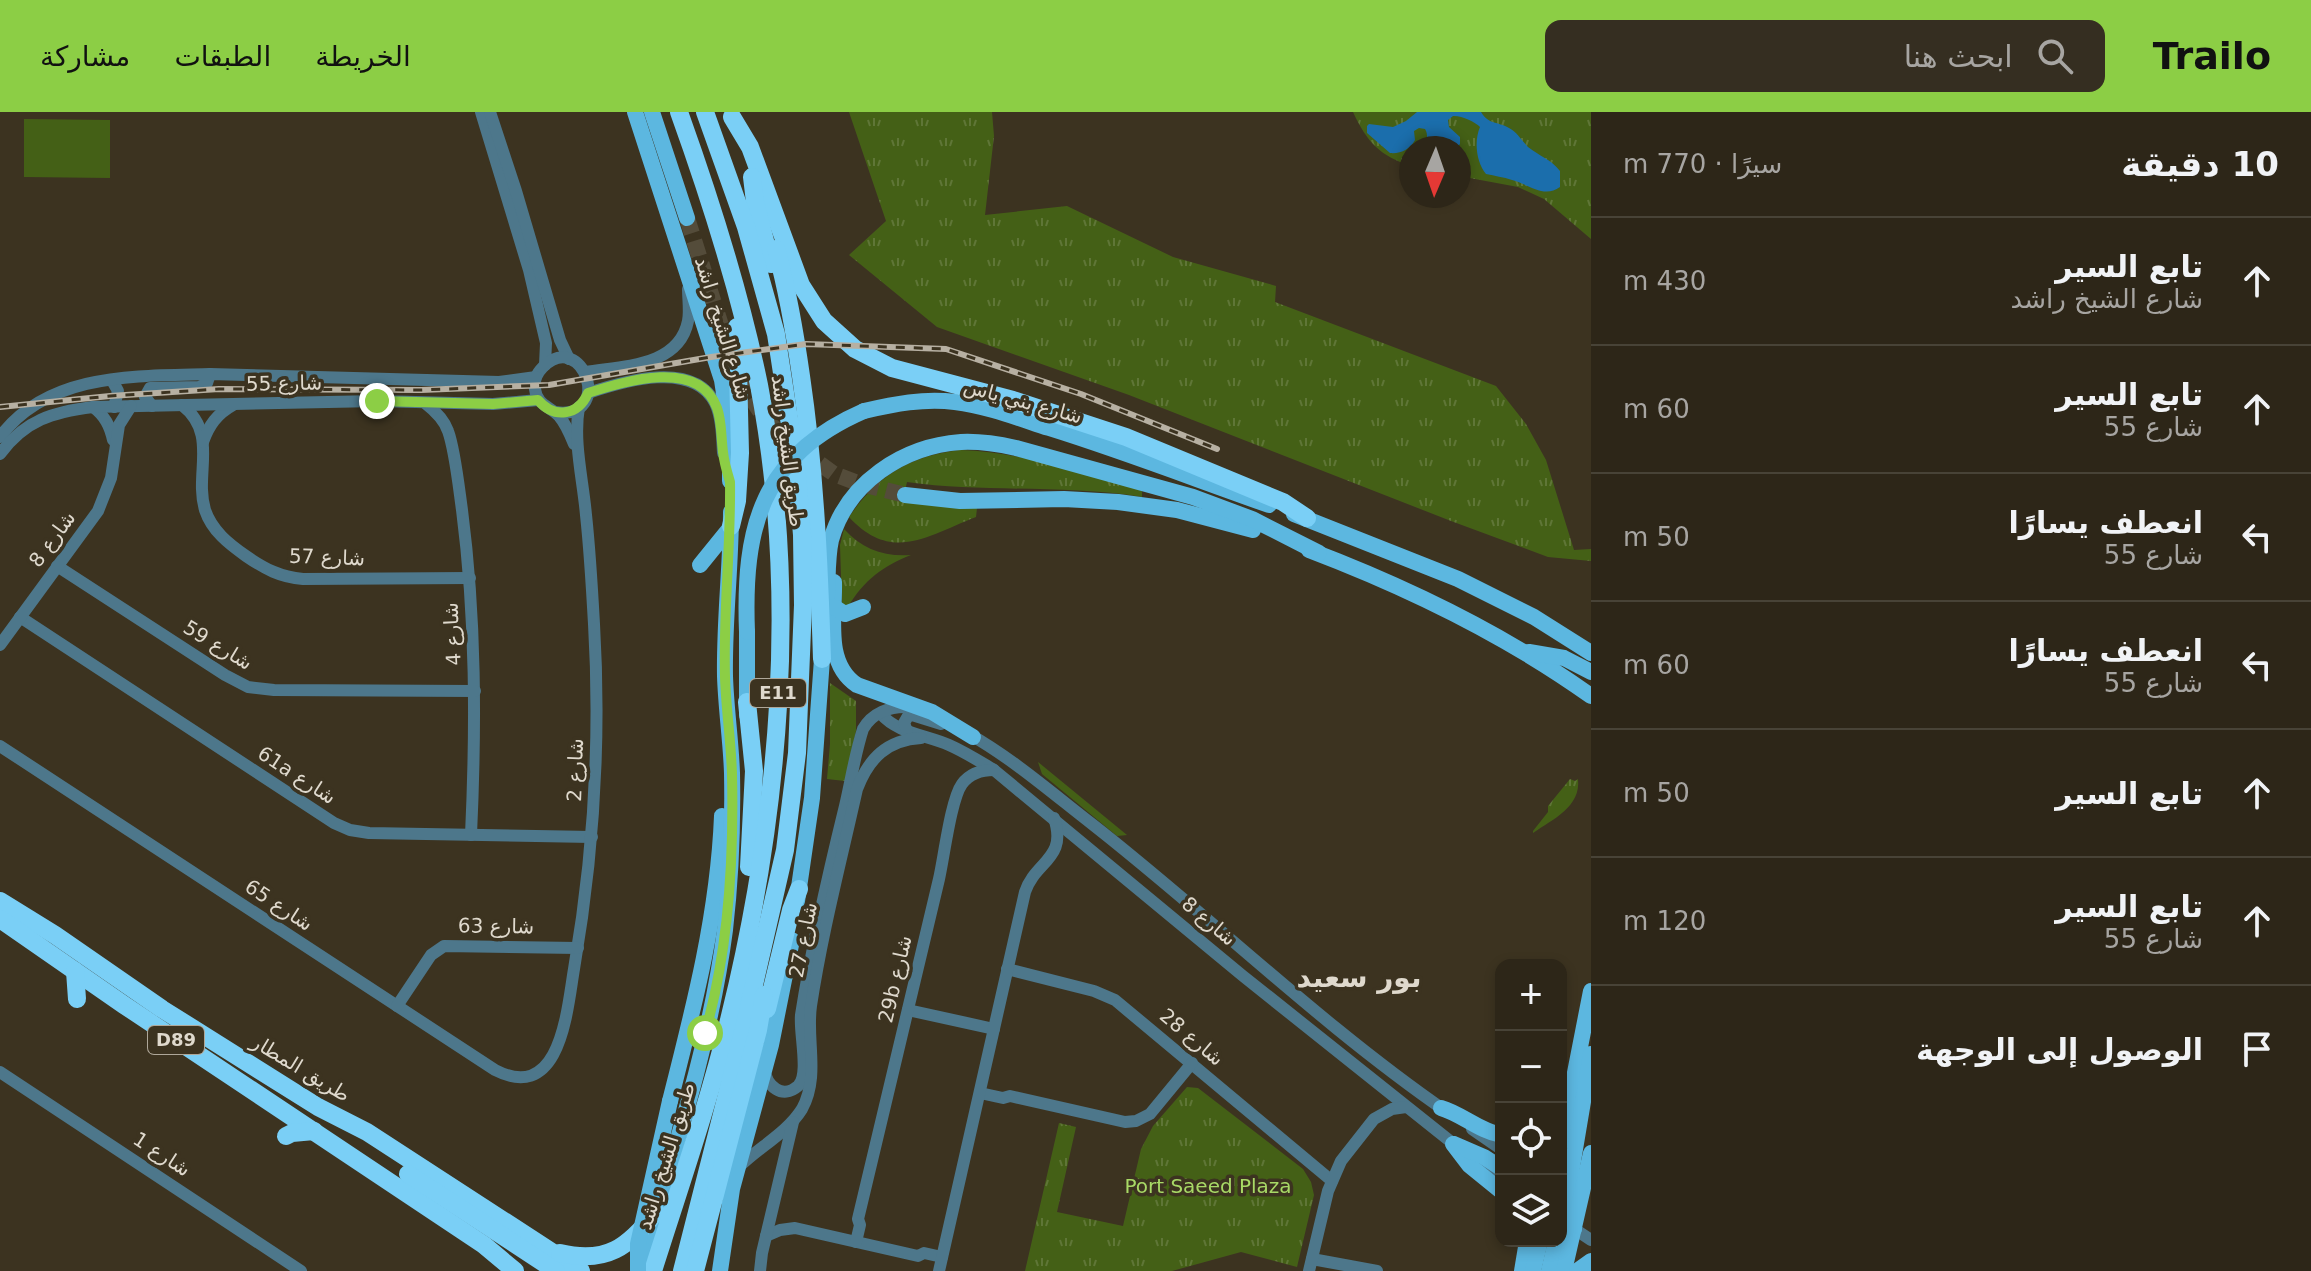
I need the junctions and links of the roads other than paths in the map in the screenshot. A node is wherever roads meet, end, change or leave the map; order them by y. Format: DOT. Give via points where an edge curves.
graph roads {
  1 [pos="481,112"];
  2 [pos="490,112"];
  3 [pos="635,112"];
  4 [pos="652,112"];
  5 [pos="679,112"];
  6 [pos="705,112"];
  7 [pos="731,115"];
  8 [pos="752,177"];
  9 [pos="687,218"];
  10 [pos="687,274"];
  11 [pos="736,292"];
  12 [pos="776,334"];
  13 [pos="569,359"];
  14 [pos="545,365"];
  15 [pos="586,372"];
  16 [pos="210,374"];
  17 [pos="536,377"];
  18 [pos="109,380"];
  19 [pos="445,380"];
  20 [pos="588,393"];
  21 [pos="538,400"];
  22 [pos="428,403"];
  23 [pos="460,403"];
  24 [pos="234,404"];
  25 [pos="182,405"];
  26 [pos="131,406"];
  27 [pos="152,406"];
  28 [pos="93,407"];
  29 [pos="114,407"];
  30 [pos="579,407"];
  31 [pos="555,412"];
  32 [pos="449,432"];
  33 [pos="0,437"];
  34 [pos="203,442"];
  35 [pos="114,447"];
  36 [pos="0,454"];
  37 [pos="580,462"];
  38 [pos="730,482"];
  39 [pos="905,495"];
  40 [pos="1307,518"];
  41 [pos="837,525"];
  42 [pos="731,526"];
  43 [pos="1319,553"];
  44 [pos="700,565"];
  45 [pos="57,566"];
  46 [pos="470,578"];
  47 [pos="447,579"];
  48 [pos="471,599"];
  49 [pos="834,607"];
  50 [pos="863,607"];
  51 [pos="20,617"];
  52 [pos="0,645"];
  53 [pos="1523,651"];
  54 [pos="1591,653"];
  55 [pos="822,659"];
  56 [pos="1591,672"];
  57 [pos="1565,678"];
  58 [pos="475,691"];
  59 [pos="1591,696"];
  60 [pos="747,702"];
  61 [pos="1591,709"];
  62 [pos="728,714"];
  63 [pos="881,714"];
  64 [pos="907,731"];
  65 [pos="968,734"];
  66 [pos="931,738"];
  67 [pos="0,746"];
  68 [pos="994,770"];
  69 [pos="1049,814"];
  70 [pos="471,835"];
  71 [pos="592,837"];
  72 [pos="785,850"];
  73 [pos="1145,867"];
  74 [pos="799,889"];
  75 [pos="3,906"];
  76 [pos="751,920"];
  77 [pos="578,948"];
  78 [pos="75,971"];
  79 [pos="1007,972"];
  80 [pos="77,999"];
  81 [pos="1272,999"];
  82 [pos="1590,1003"];
  83 [pos="397,1006"];
  84 [pos="908,1010"];
  85 [pos="711,1013"];
  86 [pos="994,1029"];
  87 [pos="758,1030"];
  88 [pos="1349,1041"];
  89 [pos="1585,1054"];
  90 [pos="1194,1065"];
  91 [pos="764,1069"];
  92 [pos="541,1070"];
  93 [pos="0,1072"];
  94 [pos="1567,1075"];
  95 [pos="1378,1085"];
  96 [pos="980,1090"];
  97 [pos="1406,1107"];
  98 [pos="1441,1108"];
  99 [pos="329,1113"];
  100 [pos="1374,1119"];
  101 [pos="794,1120"];
  102 [pos="1567,1122"];
  103 [pos="314,1131"];
  104 [pos="1495,1133"];
  105 [pos="286,1136"];
  106 [pos="1453,1144"];
  107 [pos="1495,1145"];
  108 [pos="1591,1153"];
  109 [pos="1495,1164"];
  110 [pos="737,1170"];
  111 [pos="1496,1175"];
  112 [pos="1334,1176"];
  113 [pos="1495,1186"];
  114 [pos="493,1198"];
  115 [pos="774,1201"];
  116 [pos="656,1212"];
  117 [pos="1569,1212"];
  118 [pos="500,1217"];
  119 [pos="795,1228"];
  120 [pos="766,1236"];
  121 [pos="1591,1240"];
  122 [pos="852,1241"];
  123 [pos="484,1245"];
  124 [pos="1526,1247"];
  125 [pos="1539,1247"];
  126 [pos="1555,1247"];
  127 [pos="551,1251"];
  128 [pos="1311,1261"];
  129 [pos="1591,1261"];
  130 [pos="941,1265"];
  131 [pos="301,1271"];
  132 [pos="515,1271"];
  133 [pos="531,1271"];
  134 [pos="556,1271"];
  135 [pos="581,1271"];
  136 [pos="638,1271"];
  137 [pos="653,1271"];
  138 [pos="682,1271"];
  139 [pos="695,1271"];
  140 [pos="722,1271"];
  141 [pos="760,1271"];
  142 [pos="1377,1271"];
  143 [pos="1522,1271"];
  144 [pos="1533,1271"];
  145 [pos="1549,1271"];
  146 [pos="1564,1271"];
  147 [pos="1577,1271"];
  1 -- 14 [label="street" via="529,270 546,343"];
  2 -- 13 [label="street"];
  3 -- 10 [label="main road, شارع الشيخ راشد"];
  4 -- 9 [label="main road"];
  5 -- 11 [label="highway, طريق الشيخ راشد / E11"];
  6 -- 12 [label="highway, طريق الشيخ راشد / E11" via="746,227"];
  7 -- 8 [label="highway"];
  7 -- 40 [label="highway" via="750,147 801,285 824,321 855,349 892,368 1025,403 1126,437 1283,502"];
  8 -- 12 [label="highway" via="775,280"];
  8 -- 55 [label="highway" via="778,256 797,351 814,479"];
  10 -- 15 [label="street" via="688,322 674,348 648,361"];
  10 -- 38 [label="main road, شارع الشيخ راشد" via="724,388"];
  11 -- 42 [label="highway" via="740,453"];
  11 -- 76 [label="highway, طريق الشيخ راشد / E11" via="767,439 780,610 774,761"];
  12 -- 72 [label="highway, طريق الشيخ راشد / E11" via="796,464 803,570 799,728"];
  13 -- 14 [label="street"];
  13 -- 15 [label="street"];
  14 -- 17 [label="street"];
  15 -- 20 [label="street"];
  16 -- 18 [label="street, شارع 55"];
  16 -- 19 [label="street, شارع 55"];
  16 -- 27 [label="street" via="199,387 150,388 145,397"];
  17 -- 19 [label="street, شارع 55"];
  17 -- 21 [label="street"];
  18 -- 29 [label="street" via="118,391"];
  18 -- 33 [label="street, شارع 55" via="61,391 28,409"];
  19 -- 22 [label="street" via="441,393"];
  20 -- 30 [label="street"];
  20 -- 38 [label="street" via="667,377 702,387 716,406"];
  21 -- 23 [label="street, شارع 55"];
  21 -- 31 [label="street"];
  22 -- 23 [label="street, شارع 55"];
  22 -- 24 [label="street, شارع 55"];
  22 -- 32 [label="street"];
  23 -- 32 [label="street, شارع 4"];
  24 -- 25 [label="street, شارع 55"];
  24 -- 34 [label="street" via="217,416"];
  25 -- 27 [label="street, شارع 55"];
  25 -- 34 [label="street, شارع 57" via="196,418"];
  26 -- 27 [label="street, شارع 55"];
  26 -- 29 [label="street, شارع 55"];
  26 -- 35 [label="street, شارع 8"];
  28 -- 29 [label="street, شارع 55"];
  28 -- 35 [label="street" via="109,425"];
  28 -- 36 [label="street, شارع 55" via="32,423"];
  30 -- 31 [label="street"];
  30 -- 37 [label="street, شارع 2"];
  31 -- 37 [label="street, شارع 2"];
  32 -- 46 [label="street, شارع 4"];
  34 -- 47 [label="street, شارع 57" via="203,501 209,519 228,543 278,575"];
  35 -- 45 [label="street, شارع 8" via="103,501"];
  37 -- 71 [label="street, شارع 2" via="597,670"];
  38 -- 42 [label="main road, شارع الشيخ راشد"];
  39 -- 43 [label="main road" via="1148,506 1234,524"];
  40 -- 54 [label="main road, شارع بني ياس" via="1458,579"];
  40 -- 60 [label="main road, شارع بني ياس, bridge" via="982,407 923,401 864,411 836,423 790,460 760,512 747,569"];
  41 -- 43 [label="main road" via="851,499 882,468 929,448 987,442 1193,497"];
  41 -- 49 [label="main road"];
  41 -- 55 [label="main road" via="829,553"];
  42 -- 44 [label="main road"];
  42 -- 62 [label="main road, شارع الشيخ راشد" via="725,639"];
  43 -- 53 [label="main road" via="1423,597"];
  45 -- 51 [label="street, شارع 8"];
  45 -- 58 [label="street, شارع 59" via="248,687"];
  46 -- 47 [label="street, شارع 57"];
  46 -- 48 [label="street, شارع 4"];
  47 -- 48 [label="street"];
  48 -- 58 [label="street, شارع 4"];
  49 -- 50 [label="main road" via="845,614"];
  49 -- 65 [label="main road" via="835,655 848,680 932,712"];
  51 -- 52 [label="street, شارع 8"];
  51 -- 70 [label="street, 61a شارع" via="341,827 369,833"];
  53 -- 56 [label="main road" via="1564,658"];
  53 -- 57 [label="main road"];
  55 -- 74 [label="main road"];
  57 -- 59 [label="main road"];
  57 -- 61 [label="main road"];
  58 -- 70 [label="street, شارع 4"];
  60 -- 76 [label="highway" via="754,771 747,893"];
  60 -- 85 [label="main road, شارع بني ياس" via="739,882 725,972"];
  62 -- 85 [label="main road, شارع الشيخ راشد" via="732,854"];
  62 -- 136 [label="main road, bridge" via="716,894 638,1244"];
  63 -- 64 [label="street, شارع 8"];
  63 -- 65 [label="street, شارع 8" via="906,707"];
  63 -- 91 [label="street" via="871,717 863,729 817,923 801,1020 804,1073 787,1092 770,1086"];
  64 -- 65 [label="street" via="905,719 912,715"];
  64 -- 66 [label="street, شارع 8"];
  65 -- 73 [label="street, شارع 8"];
  66 -- 68 [label="street, شارع 8"];
  66 -- 101 [label="street, شارع 27" via="891,744 864,773 857,789 811,1007 811,1081"];
  67 -- 83 [label="street, شارع 65"];
  68 -- 69 [label="street, شارع 8"];
  68 -- 84 [label="street, 29b شارع" via="970,776 956,797"];
  69 -- 73 [label="street" via="1064,818 1127,869"];
  69 -- 79 [label="street" via="1057,828 1056,848 1027,885"];
  69 -- 81 [label="street, شارع 8"];
  70 -- 71 [label="street, 61a شارع"];
  71 -- 77 [label="street, شارع 2"];
  72 -- 87 [label="highway"];
  72 -- 138 [label="highway, طريق الشيخ راشد / E11"];
  73 -- 88 [label="street, شارع 8"];
  74 -- 87 [label="highway"];
  74 -- 91 [label="main road"];
  75 -- 78 [label="highway, طريق المطار / D89"];
  75 -- 99 [label="highway, طريق المطار / D89"];
  76 -- 137 [label="highway, طريق الشيخ راشد / E11" via="719,1059"];
  77 -- 83 [label="street, شارع 63" via="444,946 431,955"];
  77 -- 92 [label="street, شارع 2" via="560,1044"];
  78 -- 80 [label="highway"];
  78 -- 103 [label="highway, طريق المطار / D89"];
  79 -- 86 [label="street"];
  79 -- 90 [label="street, شارع 28" via="1101,993"];
  81 -- 88 [label="street" via="1338,1042"];
  81 -- 95 [label="street, شارع 8"];
  82 -- 89 [label="main road"];
  83 -- 92 [label="street, شارع 65" via="505,1075"];
  84 -- 86 [label="street"];
  84 -- 122 [label="street, 29b شارع" via="860,1225"];
  85 -- 116 [label="main road, شارع الشيخ راشد"];
  86 -- 96 [label="street"];
  87 -- 139 [label="highway"];
  88 -- 98 [label="street, شارع 8"];
  89 -- 94 [label="main road"];
  89 -- 102 [label="main road"];
  89 -- 117 [label="main road"];
  90 -- 96 [label="street" via="1146,1117 1131,1122"];
  90 -- 112 [label="street, شارع 28" via="1306,1159"];
  91 -- 110 [label="main road"];
  93 -- 131 [label="street, شارع 1"];
  95 -- 97 [label="street, شارع 8"];
  95 -- 100 [label="street"];
  96 -- 130 [label="street"];
  97 -- 100 [label="street"];
  97 -- 106 [label="street, شارع 8"];
  98 -- 104 [label="main road"];
  98 -- 107 [label="street, شارع 8"];
  99 -- 118 [label="highway, طريق المطار / D89"];
  99 -- 134 [label="highway" via="354,1138"];
  100 -- 112 [label="street"];
  101 -- 110 [label="street, شارع 27"];
  101 -- 115 [label="street"];
  103 -- 105 [label="highway"];
  103 -- 123 [label="highway, طريق المطار / D89"];
  106 -- 109 [label="main road"];
  106 -- 111 [label="street, شارع 8"];
  106 -- 113 [label="main road"];
  108 -- 117 [label="main road"];
  110 -- 140 [label="main road"];
  112 -- 128 [label="street"];
  114 -- 118 [label="highway"];
  115 -- 119 [label="street" via="780,1217"];
  115 -- 120 [label="street"];
  116 -- 127 [label="highway" via="631,1240 605,1255"];
  116 -- 136 [label="main road, شارع الشيخ راشد"];
  117 -- 121 [label="street"];
  117 -- 146 [label="main road"];
  118 -- 127 [label="highway, طريق المطار / D89"];
  119 -- 120 [label="street"];
  119 -- 122 [label="street"];
  120 -- 141 [label="street"];
  122 -- 130 [label="street"];
  123 -- 132 [label="highway, طريق المطار / D89"];
  123 -- 133 [label="highway"];
  124 -- 143 [label="main road"];
  125 -- 144 [label="main road"];
  126 -- 145 [label="main road"];
  127 -- 135 [label="highway, طريق المطار / D89"];
  128 -- 142 [label="street"];
  129 -- 147 [label="main road"];
}
